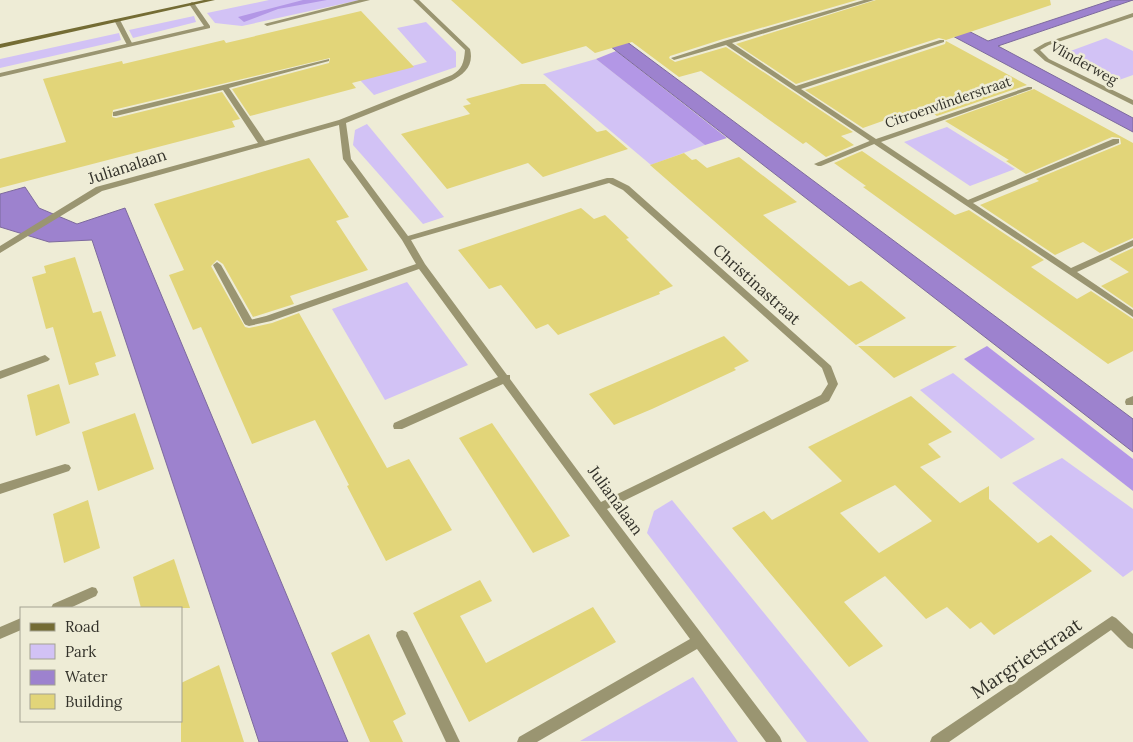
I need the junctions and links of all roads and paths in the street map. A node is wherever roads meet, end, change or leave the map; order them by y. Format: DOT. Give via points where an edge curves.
graph roads {
  1 [pos="212,0"];
  2 [pos="367,0"];
  3 [pos="416,0"];
  4 [pos="871,0"];
  5 [pos="192,4"];
  6 [pos="1133,15"];
  7 [pos="117,20"];
  8 [pos="267,24"];
  9 [pos="942,41"];
  10 [pos="726,42"];
  11 [pos="130,45"];
  12 [pos="0,46"];
  13 [pos="674,58"];
  14 [pos="327,60"];
  15 [pos="0,75"];
  16 [pos="226,87"];
  17 [pos="796,88"];
  18 [pos="1030,88"];
  19 [pos="1133,104"];
  20 [pos="116,114"];
  21 [pos="342,122"];
  22 [pos="1116,140"];
  23 [pos="875,142"];
  24 [pos="263,144"];
  25 [pos="818,164"];
  26 [pos="967,203"];
  27 [pos="406,239"];
  28 [pos="1133,243"];
  29 [pos="0,250"];
  30 [pos="217,265"];
  31 [pos="421,265"];
  32 [pos="1070,272"];
  33 [pos="1133,314"];
  34 [pos="45,359"];
  35 [pos="0,375"];
  36 [pos="506,378"];
  37 [pos="398,426"];
  38 [pos="65,468"];
  39 [pos="0,489"];
  40 [pos="600,508"];
  41 [pos="92,592"];
  42 [pos="59,607"];
  43 [pos="20,624"];
  44 [pos="0,634"];
  45 [pos="402,636"];
  46 [pos="699,641"];
  47 [pos="1133,643"];
  48 [pos="453,742"];
  49 [pos="524,742"];
  50 [pos="776,742"];
  51 [pos="937,742"];
  1 -- 5 [label="street"];
  2 -- 8 [label="street"];
  3 -- 21 [label="street, Julianalaan" via="468,50 464,72"];
  4 -- 10 [label="street"];
  5 -- 7 [label="street"];
  5 -- 11 [label="street" via="208,27"];
  6 -- 19 [label="street, Vlinderweg" via="1036,50 1047,60"];
  7 -- 11 [label="street"];
  7 -- 12 [label="street"];
  9 -- 17 [label="street"];
  10 -- 13 [label="street"];
  10 -- 17 [label="street, Citroenvlinderstraat"];
  11 -- 15 [label="street"];
  14 -- 16 [label="street"];
  16 -- 20 [label="street"];
  16 -- 24 [label="street"];
  17 -- 23 [label="street, Citroenvlinderstraat"];
  18 -- 23 [label="street, Citroenvlinderstraat"];
  21 -- 24 [label="street, Julianalaan"];
  21 -- 27 [label="street, Julianalaan" via="347,159"];
  22 -- 26 [label="street"];
  23 -- 25 [label="street, Citroenvlinderstraat"];
  23 -- 26 [label="street, Citroenvlinderstraat"];
  24 -- 29 [label="street, Julianalaan" via="100,190"];
  26 -- 32 [label="street, Citroenvlinderstraat"];
  27 -- 31 [label="street, Julianalaan"];
  27 -- 40 [label="street, Christinastraat" via="610,180 626,188 826,366 833,384 826,398"];
  28 -- 32 [label="street"];
  30 -- 31 [label="street" via="249,323"];
  31 -- 36 [label="street, Julianalaan"];
  32 -- 33 [label="street, Citroenvlinderstraat"];
  34 -- 35 [label="street"];
  36 -- 37 [label="street"];
  36 -- 40 [label="street, Julianalaan"];
  38 -- 39 [label="street"];
  40 -- 46 [label="street, Julianalaan"];
  41 -- 42 [label="street"];
  43 -- 44 [label="street"];
  45 -- 48 [label="street"];
  46 -- 49 [label="street"];
  46 -- 50 [label="street, Julianalaan"];
  47 -- 51 [label="street, Margrietstraat" via="1112,622"];
}
